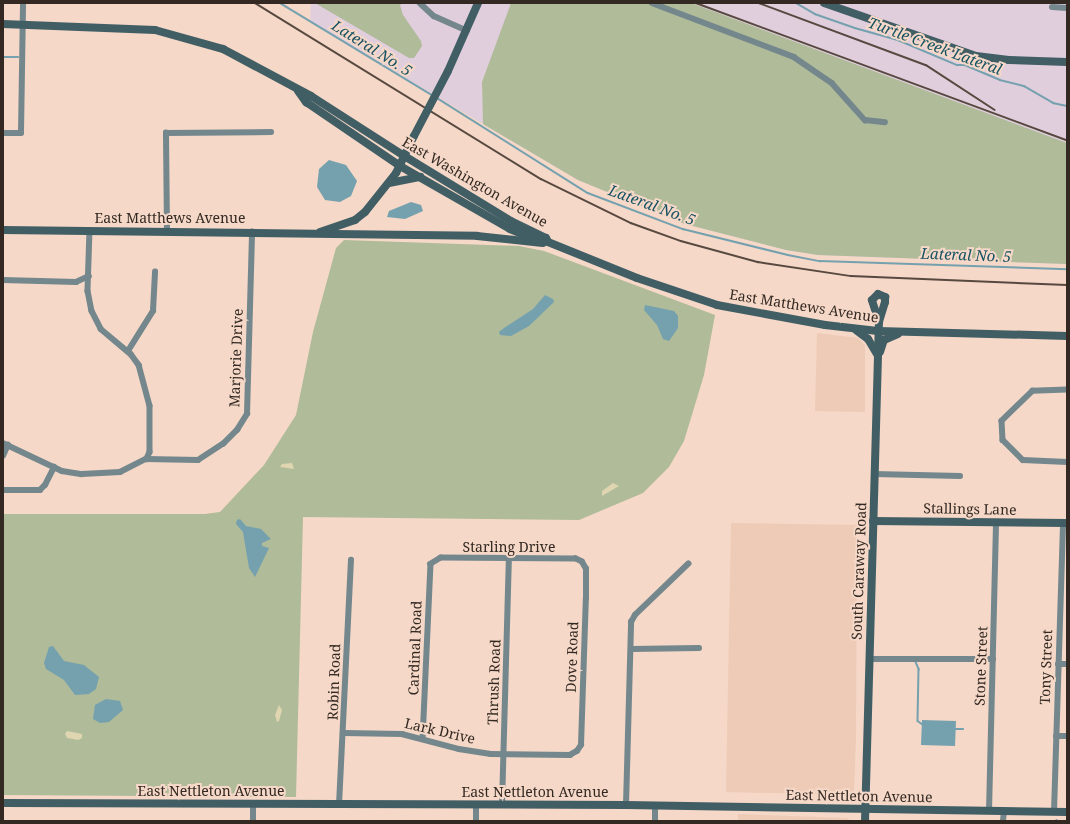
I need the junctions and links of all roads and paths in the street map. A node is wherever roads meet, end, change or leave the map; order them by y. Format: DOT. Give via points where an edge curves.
graph roads {
  1 [pos="23,3"];
  2 [pos="420,3"];
  3 [pos="478,3"];
  4 [pos="652,3"];
  5 [pos="824,3"];
  6 [pos="1052,7"];
  7 [pos="1067,8"];
  8 [pos="3,24"];
  9 [pos="23,25"];
  10 [pos="468,31"];
  11 [pos="1067,62"];
  12 [pos="298,90"];
  13 [pos="885,122"];
  14 [pos="272,132"];
  15 [pos="3,133"];
  16 [pos="406,157"];
  17 [pos="400,166"];
  18 [pos="420,177"];
  19 [pos="389,183"];
  20 [pos="3,230"];
  21 [pos="90,230"];
  22 [pos="167,230"];
  23 [pos="252,232"];
  24 [pos="317,233"];
  25 [pos="546,243"];
  26 [pos="155,272"];
  27 [pos="89,276"];
  28 [pos="3,280"];
  29 [pos="879,326"];
  30 [pos="852,328"];
  31 [pos="908,332"];
  32 [pos="1067,336"];
  33 [pos="128,351"];
  34 [pos="878,357"];
  35 [pos="1067,390"];
  36 [pos="6,444"];
  37 [pos="3,456"];
  38 [pos="147,459"];
  39 [pos="1067,462"];
  40 [pos="54,467"];
  41 [pos="874,474"];
  42 [pos="960,476"];
  43 [pos="3,490"];
  44 [pos="873,521"];
  45 [pos="996,523"];
  46 [pos="1065,523"];
  47 [pos="509,559"];
  48 [pos="351,560"];
  49 [pos="434,561"];
  50 [pos="583,563"];
  51 [pos="688,564"];
  52 [pos="699,648"];
  53 [pos="631,649"];
  54 [pos="869,659"];
  55 [pos="993,659"];
  56 [pos="1058,664"];
  57 [pos="1067,664"];
  58 [pos="344,733"];
  59 [pos="1056,736"];
  60 [pos="1067,736"];
  61 [pos="423,738"];
  62 [pos="577,751"];
  63 [pos="504,754"];
  64 [pos="3,803"];
  65 [pos="253,804"];
  66 [pos="339,805"];
  67 [pos="476,805"];
  68 [pos="502,805"];
  69 [pos="626,805"];
  70 [pos="655,806"];
  71 [pos="866,808"];
  72 [pos="989,811"];
  73 [pos="1004,811"];
  74 [pos="1054,812"];
  75 [pos="1067,812"];
  76 [pos="253,821"];
  77 [pos="476,821"];
  78 [pos="655,821"];
  79 [pos="865,821"];
  80 [pos="1004,821"];
  1 -- 9 [label="street"];
  2 -- 10 [label="street" via="434,16"];
  3 -- 10 [label="street, East Matthews Avenue"];
  4 -- 13 [label="street" via="794,57 832,83 865,120"];
  5 -- 11 [label="street" via="976,56"];
  6 -- 7 [label="street"];
  8 -- 9 [label="street, East Washington Avenue"];
  9 -- 12 [label="street, East Washington Avenue" via="138,28 185,37 241,57"];
  9 -- 15 [label="street" via="21,133"];
  10 -- 16 [label="street, East Matthews Avenue, bridge" via="414,136"];
  12 -- 16 [label="street, East Washington Avenue"];
  12 -- 17 [label="street, East Washington Avenue" via="306,102"];
  14 -- 22 [label="street" via="166,133"];
  16 -- 17 [label="street, East Matthews Avenue"];
  16 -- 25 [label="street, East Washington Avenue" via="511,221 546,238"];
  17 -- 18 [label="street, East Washington Avenue"];
  17 -- 19 [label="street, East Matthews Avenue"];
  18 -- 19 [label="street"];
  18 -- 25 [label="street, East Washington Avenue" via="510,229"];
  19 -- 24 [label="street, East Matthews Avenue" via="370,206 354,220"];
  20 -- 21 [label="street, East Matthews Avenue"];
  21 -- 22 [label="street, East Matthews Avenue"];
  21 -- 27 [label="street"];
  22 -- 23 [label="street, East Matthews Avenue"];
  23 -- 24 [label="street, East Matthews Avenue"];
  23 -- 38 [label="street, Marjorie Drive" via="250,341 245,419 223,444 198,460"];
  24 -- 25 [label="street" via="477,236"];
  25 -- 30 [label="street, East Matthews Avenue" via="717,305"];
  26 -- 33 [label="street" via="153,311"];
  27 -- 28 [label="street" via="76,282"];
  27 -- 33 [label="street" via="89,298 96,321 114,342"];
  29 -- 30 [label="street, East Matthews Avenue"];
  29 -- 31 [label="street, East Matthews Avenue"];
  29 -- 34 [label="street, South Caraway Road"];
  30 -- 34 [label="street" via="868,339"];
  31 -- 32 [label="street, East Matthews Avenue"];
  31 -- 34 [label="street" via="884,340"];
  33 -- 38 [label="street" via="139,365 150,406 150,452"];
  34 -- 41 [label="street, South Caraway Road"];
  35 -- 39 [label="street" via="1033,391 1002,421 1003,440 1023,460"];
  36 -- 37 [label="street"];
  36 -- 40 [label="street"];
  38 -- 40 [label="street" via="111,474 71,473"];
  40 -- 43 [label="street" via="45,488"];
  41 -- 42 [label="street"];
  41 -- 44 [label="street, South Caraway Road"];
  44 -- 45 [label="street, Stallings Lane"];
  44 -- 54 [label="street, South Caraway Road"];
  45 -- 46 [label="street, Stallings Lane"];
  45 -- 55 [label="street, Stone Street"];
  46 -- 56 [label="street, Tony Street"];
  47 -- 49 [label="street, Starling Drive" via="441,558"];
  47 -- 50 [label="street, Starling Drive" via="576,559"];
  47 -- 63 [label="street, Thrush Road"];
  48 -- 58 [label="street, Robin Road"];
  49 -- 61 [label="street, Cardinal Road" via="430,569"];
  50 -- 62 [label="street, Dove Road" via="586,569 582,737"];
  51 -- 53 [label="street" via="635,616 631,622"];
  52 -- 53 [label="street"];
  53 -- 69 [label="street"];
  54 -- 55 [label="street"];
  54 -- 71 [label="street, South Caraway Road"];
  55 -- 72 [label="street, Stone Street"];
  56 -- 57 [label="street"];
  56 -- 59 [label="street, Tony Street"];
  58 -- 61 [label="street, Lark Drive" via="390,733"];
  58 -- 66 [label="street, Robin Road"];
  59 -- 60 [label="street"];
  59 -- 74 [label="street, Tony Street"];
  61 -- 63 [label="street, Lark Drive" via="474,752"];
  62 -- 63 [label="street, Lark Drive" via="570,754"];
  63 -- 68 [label="street, Thrush Road"];
  64 -- 65 [label="street, East Nettleton Avenue"];
  65 -- 66 [label="street, East Nettleton Avenue"];
  65 -- 76 [label="street"];
  66 -- 67 [label="street, East Nettleton Avenue"];
  67 -- 68 [label="street, East Nettleton Avenue"];
  67 -- 77 [label="street"];
  68 -- 69 [label="street, East Nettleton Avenue"];
  69 -- 70 [label="street, East Nettleton Avenue"];
  70 -- 71 [label="street, East Nettleton Avenue"];
  70 -- 78 [label="street"];
  71 -- 72 [label="street, East Nettleton Avenue"];
  71 -- 79 [label="street, South Caraway Road"];
  72 -- 73 [label="street, East Nettleton Avenue"];
  73 -- 74 [label="street, East Nettleton Avenue"];
  73 -- 80 [label="street"];
  74 -- 75 [label="street, East Nettleton Avenue"];
}
